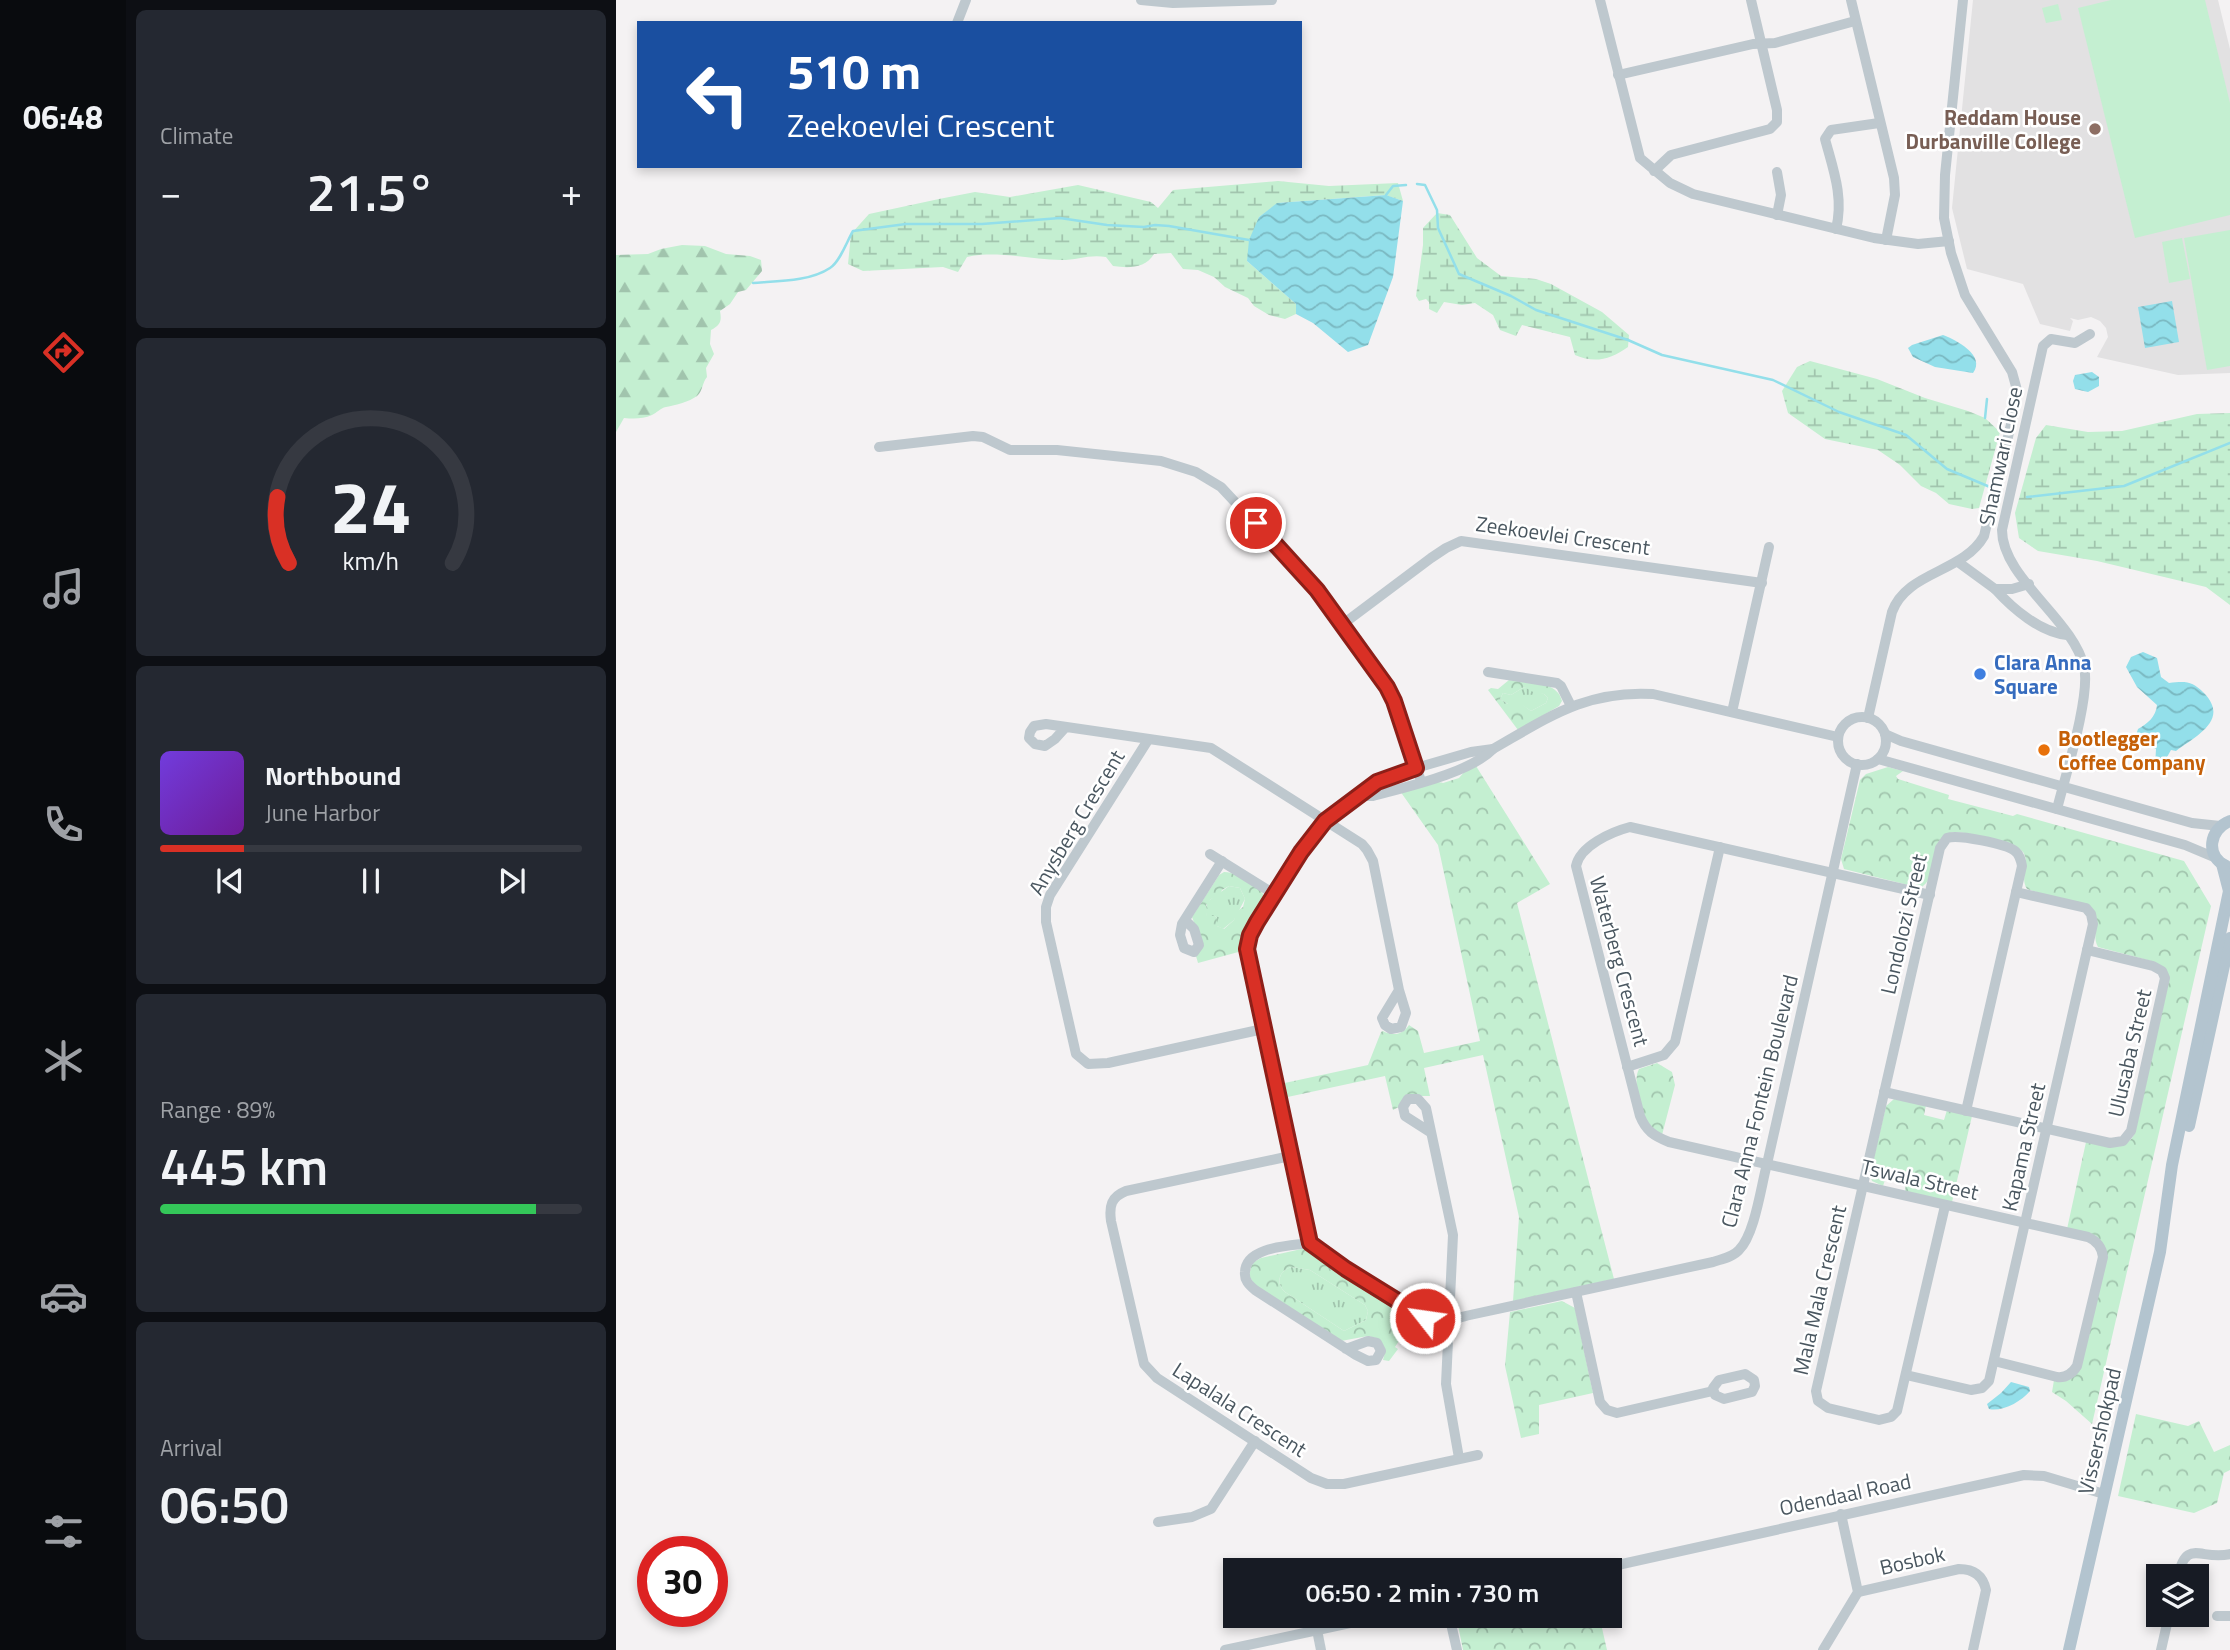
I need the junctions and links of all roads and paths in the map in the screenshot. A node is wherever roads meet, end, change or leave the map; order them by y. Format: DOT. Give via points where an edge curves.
graph roads {
  1 [pos="966,0"];
  2 [pos="1141,0"];
  3 [pos="1269,0"];
  4 [pos="1600,0"];
  5 [pos="1751,0"];
  6 [pos="1851,0"];
  7 [pos="1963,0"];
  8 [pos="958,21"];
  9 [pos="1855,21"];
  10 [pos="1763,45"];
  11 [pos="1618,75"];
  12 [pos="1879,123"];
  13 [pos="1654,171"];
  14 [pos="1777,172"];
  15 [pos="1777,215"];
  16 [pos="1836,229"];
  17 [pos="1886,240"];
  18 [pos="1949,241"];
  19 [pos="2090,334"];
  20 [pos="878,447"];
  21 [pos="1769,547"];
  22 [pos="1958,562"];
  23 [pos="1762,583"];
  24 [pos="2029,584"];
  25 [pos="1995,589"];
  26 [pos="1343,624"];
  27 [pos="2067,635"];
  28 [pos="1488,672"];
  29 [pos="1571,706"];
  30 [pos="1732,712"];
  31 [pos="1868,718"];
  32 [pos="1064,729"];
  33 [pos="1885,734"];
  34 [pos="1838,737"];
  35 [pos="1148,740"];
  36 [pos="1493,749"];
  37 [pos="1878,759"];
  38 [pos="1857,764"];
  39 [pos="1416,768"];
  40 [pos="1421,781"];
  41 [pos="2063,786"];
  42 [pos="1360,796"];
  43 [pos="2057,809"];
  44 [pos="1325,821"];
  45 [pos="2227,822"];
  46 [pos="1720,848"];
  47 [pos="1210,854"];
  48 [pos="1222,861"];
  49 [pos="2222,863"];
  50 [pos="1833,873"];
  51 [pos="2016,892"];
  52 [pos="1274,894"];
  53 [pos="1930,895"];
  54 [pos="1185,920"];
  55 [pos="2230,939"];
  56 [pos="2087,950"];
  57 [pos="1399,990"];
  58 [pos="1263,1029"];
  59 [pos="1627,1067"];
  60 [pos="1884,1092"];
  61 [pos="1966,1111"];
  62 [pos="2047,1129"];
  63 [pos="1430,1132"];
  64 [pos="1290,1156"];
  65 [pos="1767,1164"];
  66 [pos="1862,1186"];
  67 [pos="1945,1206"];
  68 [pos="2025,1223"];
  69 [pos="2162,1238"];
  70 [pos="1310,1243"];
  71 [pos="1576,1292"];
  72 [pos="1448,1320"];
  73 [pos="1346,1349"];
  74 [pos="1994,1361"];
  75 [pos="1906,1375"];
  76 [pos="1713,1391"];
  77 [pos="1255,1441"];
  78 [pos="1478,1455"];
  79 [pos="1459,1458"];
  80 [pos="2104,1494"];
  81 [pos="1841,1514"];
  82 [pos="1158,1522"];
  83 [pos="2230,1554"];
  84 [pos="1622,1564"];
  85 [pos="2181,1564"];
  86 [pos="1858,1592"];
  87 [pos="2217,1616"];
  88 [pos="2230,1616"];
  89 [pos="2166,1627"];
  90 [pos="1326,1628"];
  91 [pos="1452,1628"];
  92 [pos="1317,1630"];
  93 [pos="1225,1650"];
  94 [pos="1321,1650"];
  95 [pos="1457,1650"];
  96 [pos="1823,1650"];
  97 [pos="1973,1650"];
  98 [pos="2068,1650"];
  99 [pos="2161,1650"];
  1 -- 8 [label="street"];
  2 -- 3 [label="street" via="1173,4"];
  4 -- 11 [label="street"];
  5 -- 10 [label="street"];
  6 -- 9 [label="street"];
  7 -- 18 [label="street" via="1944,197"];
  9 -- 10 [label="street"];
  9 -- 12 [label="street"];
  10 -- 11 [label="street"];
  10 -- 13 [label="street" via="1778,116 1774,126 1755,135 1671,155"];
  11 -- 13 [label="street" via="1640,158"];
  12 -- 16 [label="street" via="1831,130 1826,135 1840,198"];
  12 -- 17 [label="street" via="1894,178"];
  13 -- 15 [label="street" via="1683,191"];
  14 -- 15 [label="street" via="1781,195"];
  15 -- 16 [label="street"];
  16 -- 17 [label="street"];
  17 -- 18 [label="street"];
  18 -- 22 [label="street" via="1965,295 2012,372 2017,390 1987,530 1977,548"];
  19 -- 24 [label="street, Shamwari Close" via="2075,342 2051,339 2043,346 2002,530 2005,550"];
  20 -- 26 [label="street" via="973,436 1010,450 1057,450 1183,466 1221,487 1243,508"];
  21 -- 23 [label="street"];
  22 -- 25 [label="street"];
  22 -- 31 [label="street" via="1911,587 1898,600"];
  23 -- 26 [label="street, Zeekoevlei Crescent" via="1461,541"];
  23 -- 30 [label="street"];
  24 -- 25 [label="street"];
  24 -- 27 [label="street, Shamwari Close"];
  25 -- 27 [label="street" via="2026,616"];
  26 -- 39 [label="street" via="1394,701"];
  27 -- 41 [label="street, Shamwari Close" via="2083,661 2086,684"];
  28 -- 29 [label="street" via="1557,683"];
  29 -- 30 [label="street" via="1629,693"];
  29 -- 36 [label="street"];
  30 -- 34 [label="street"];
  31 -- 33 [label="street" via="1879,723"];
  31 -- 34 [label="street" via="1852,719"];
  32 -- 35 [label="street"];
  33 -- 37 [label="street" via="1886,748"];
  33 -- 41 [label="street"];
  34 -- 38 [label="street" via="1842,754"];
  35 -- 44 [label="street, Anysberg Crescent" via="1216,751"];
  35 -- 58 [label="street, Anysberg Crescent" via="1046,907 1076,1054 1088,1064 1108,1063"];
  36 -- 39 [label="street"];
  36 -- 40 [label="street" via="1465,768"];
  37 -- 38 [label="street"];
  37 -- 43 [label="street"];
  38 -- 50 [label="street, Clara Anna Fontein Boulevard"];
  39 -- 40 [label="street"];
  39 -- 42 [label="street" via="1377,782"];
  40 -- 42 [label="street"];
  41 -- 43 [label="street, Shamwari Close"];
  41 -- 45 [label="street" via="2192,823"];
  42 -- 44 [label="street"];
  43 -- 49 [label="street" via="2197,849"];
  44 -- 52 [label="street"];
  44 -- 57 [label="street, Anysberg Crescent" via="1362,844 1373,862"];
  45 -- 49 [label="main road, Vissershokpad" via="2211,847"];
  46 -- 50 [label="street, Waterberg Crescent"];
  46 -- 59 [label="street" via="1675,1042 1664,1055"];
  46 -- 59 [label="street, Waterberg Crescent" via="1630,827 1592,845 1577,862 1578,882"];
  47 -- 48 [label="street"];
  48 -- 52 [label="street"];
  48 -- 54 [label="street"];
  49 -- 69 [label="main road, Vissershokpad" via="2229,891 2172,1165"];
  50 -- 53 [label="street, Waterberg Crescent"];
  50 -- 65 [label="street, Clara Anna Fontein Boulevard"];
  51 -- 53 [label="street, Londolozi Street" via="2022,866 2015,851 1957,836 1942,844"];
  51 -- 56 [label="street, Kapama Street" via="2089,911 2094,924"];
  51 -- 61 [label="street, Londolozi Street"];
  52 -- 58 [label="street" via="1248,943"];
  53 -- 60 [label="street, Londolozi Street"];
  55 -- 69 [label="main road, Vissershokpad"];
  56 -- 62 [label="street, Kapama Street"];
  56 -- 62 [label="street, Ulusaba Street" via="2153,965 2164,974 2165,985 2127,1139 2110,1143"];
  58 -- 64 [label="street"];
  59 -- 65 [label="street, Waterberg Crescent" via="1640,1116 1654,1135"];
  60 -- 61 [label="street, Ulusaba Street"];
  60 -- 66 [label="street, Londolozi Street"];
  61 -- 62 [label="street, Ulusaba Street"];
  62 -- 68 [label="street, Kapama Street"];
  63 -- 72 [label="street" via="1453,1235"];
  64 -- 70 [label="street"];
  64 -- 77 [label="street, Lapalala Crescent" via="1126,1191 1115,1196 1110,1209 1144,1364 1157,1378"];
  65 -- 66 [label="street, Tswala Street"];
  65 -- 71 [label="street, Clara Anna Fontein Boulevard" via="1752,1224 1739,1251 1716,1261"];
  66 -- 67 [label="street, Tswala Street"];
  66 -- 75 [label="street, Mala Mala Crescent" via="1817,1398 1828,1408 1887,1419 1898,1408"];
  67 -- 68 [label="street, Tswala Street"];
  67 -- 75 [label="street, Mala Mala Crescent"];
  68 -- 74 [label="street, Kapama Street"];
  68 -- 74 [label="street, Tswala Street" via="2088,1237 2099,1245 2103,1257 2072,1373 2057,1377"];
  69 -- 80 [label="main road, Vissershokpad"];
  70 -- 72 [label="street, Clara Anna Fontein Boulevard" via="1412,1312"];
  70 -- 73 [label="street" via="1252,1256 1245,1268 1246,1281"];
  71 -- 72 [label="street, Clara Anna Fontein Boulevard"];
  71 -- 76 [label="street" via="1604,1408 1617,1412"];
  72 -- 79 [label="street" via="1447,1399"];
  74 -- 75 [label="street, Kapama Street" via="1989,1381 1978,1390"];
  77 -- 79 [label="street, Lapalala Crescent" via="1311,1478 1333,1485"];
  77 -- 82 [label="street" via="1211,1508 1192,1517"];
  78 -- 79 [label="street, Lapalala Crescent"];
  80 -- 81 [label="street, Odendaal Road" via="2044,1476 2024,1475"];
  80 -- 98 [label="main road, Vissershokpad"];
  81 -- 84 [label="street, Odendaal Road"];
  81 -- 86 [label="street"];
  83 -- 85 [label="street" via="2192,1552"];
  86 -- 96 [label="street"];
  86 -- 97 [label="street, Bosbok" via="1959,1569 1972,1571 1983,1580 1986,1590"];
  87 -- 88 [label="street"];
  89 -- 99 [label="street"];
  90 -- 92 [label="street"];
  91 -- 95 [label="street"];
  92 -- 93 [label="street"];
  92 -- 94 [label="street"];
}
